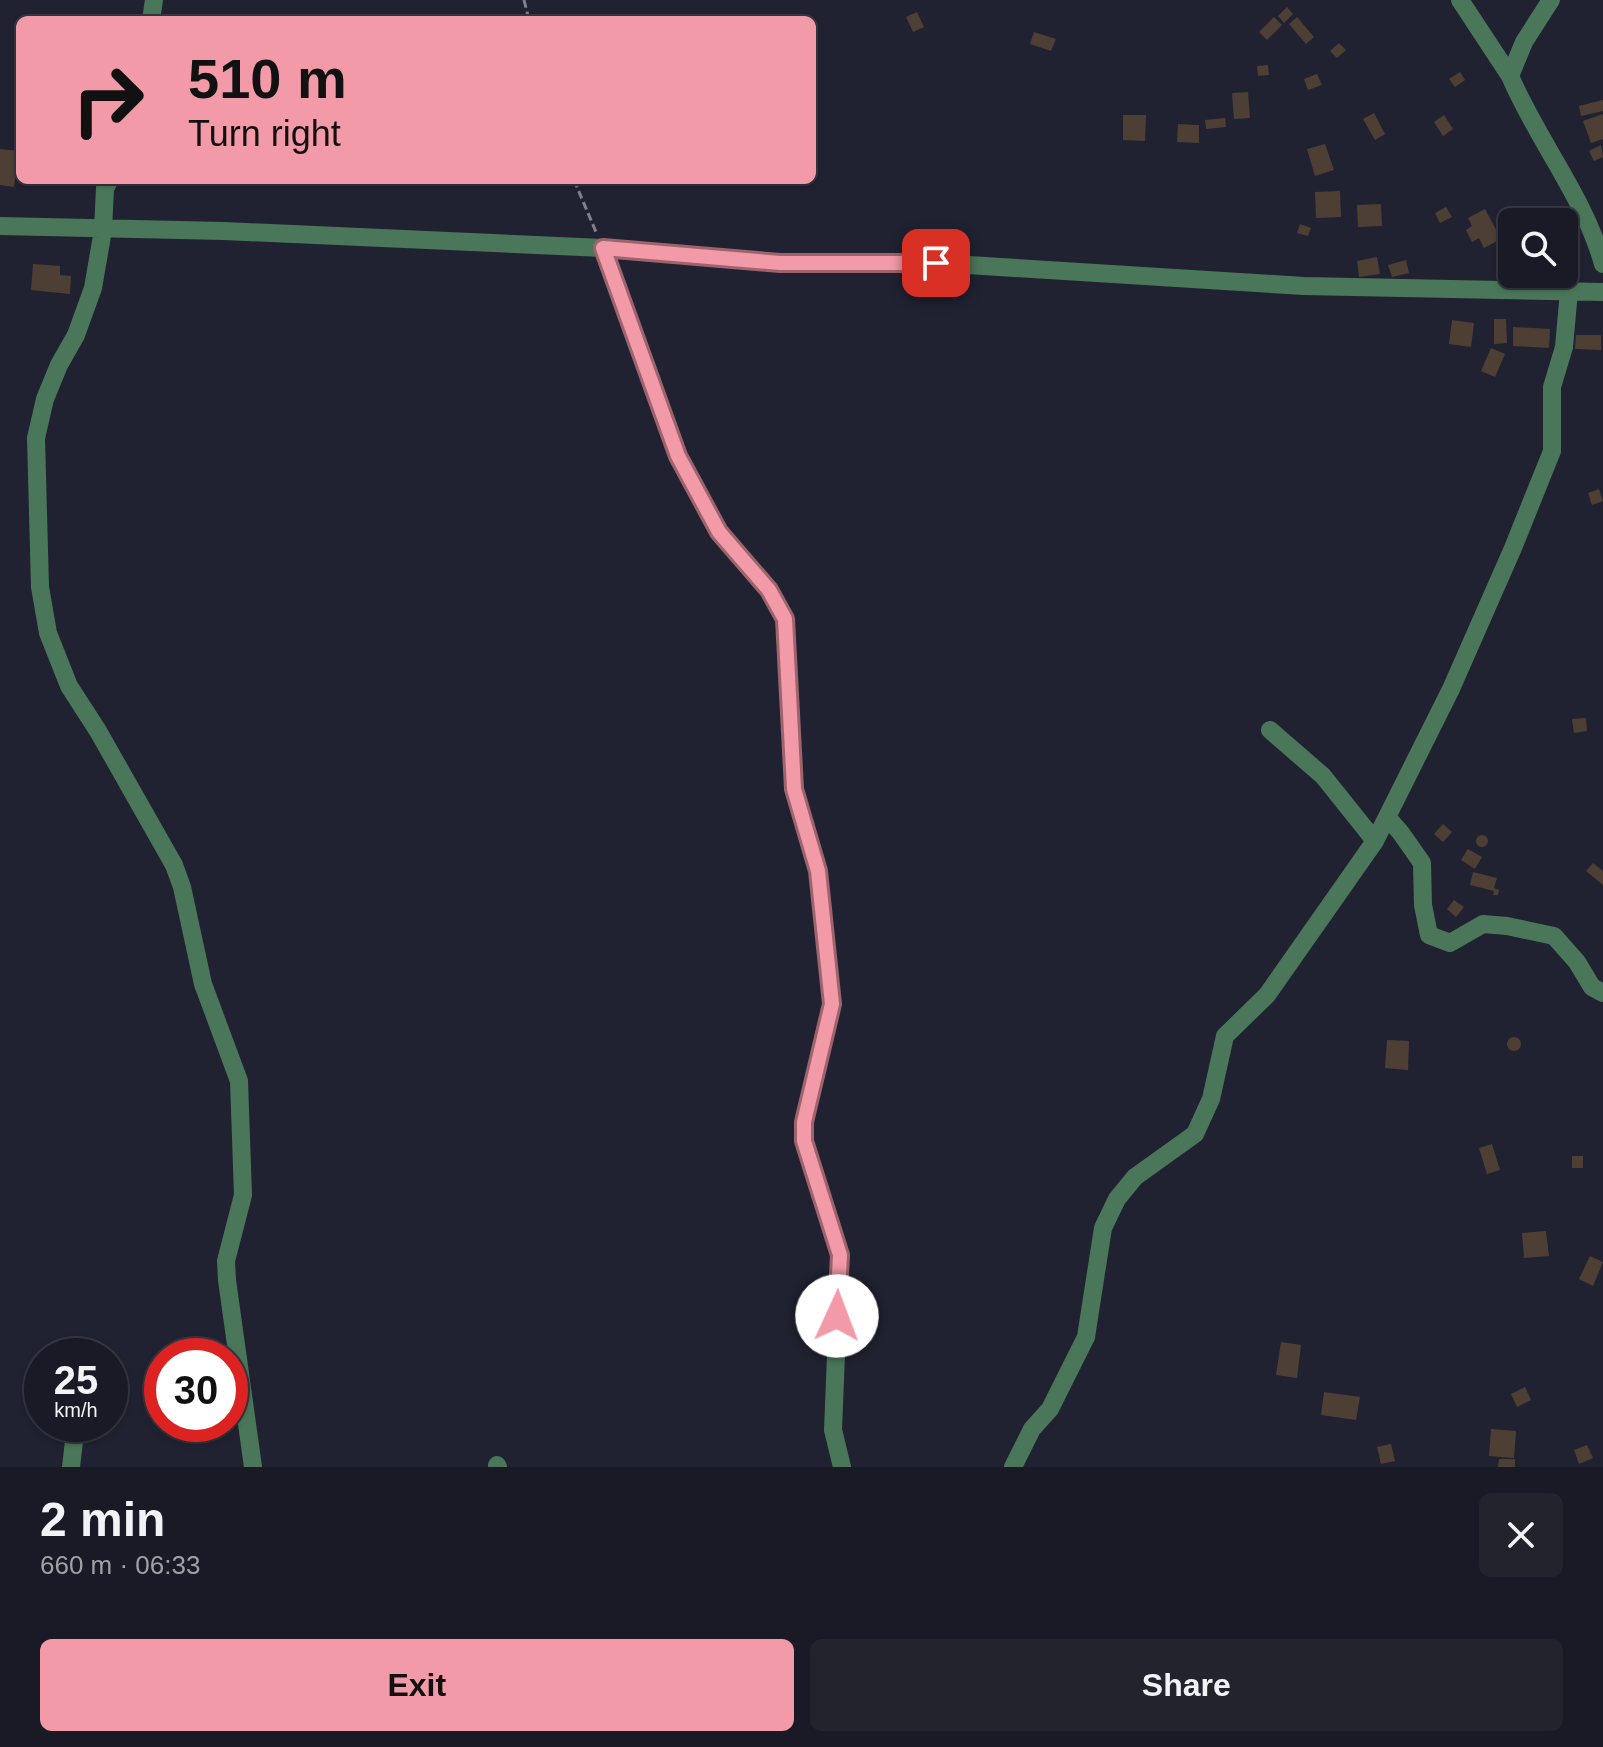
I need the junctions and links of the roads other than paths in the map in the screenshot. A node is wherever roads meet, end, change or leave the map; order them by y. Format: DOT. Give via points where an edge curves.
graph roads {
  1 [pos="1460,0"];
  2 [pos="1551,0"];
  3 [pos="1510,76"];
  4 [pos="108,184"];
  5 [pos="0,226"];
  6 [pos="103,230"];
  7 [pos="603,248"];
  8 [pos="1603,264"];
  9 [pos="1569,291"];
  10 [pos="1603,292"];
  11 [pos="1270,730"];
  12 [pos="1387,817"];
  13 [pos="1375,841"];
  14 [pos="1603,993"];
  15 [pos="74,1442"];
  16 [pos="71,1467"];
  17 [pos="253,1467"];
  18 [pos="842,1467"];
  19 [pos="1013,1467"];
  1 -- 3 [label="street"];
  2 -- 3 [label="street"];
  3 -- 8 [label="street" via="1565,175"];
  4 -- 6 [label="street"];
  5 -- 6 [label="street"];
  6 -- 7 [label="street"];
  6 -- 17 [label="street" via="93,288 45,399 36,438 40,587 48,633 69,686 174,865 203,984 239,1081 243,1195 226,1271"];
  7 -- 9 [label="street" via="780,263 936,263 1304,286"];
  7 -- 18 [label="street" via="678,456 719,532 769,590 785,619 794,789 818,871 832,1004 804,1141 840,1255 833,1430"];
  9 -- 10 [label="street"];
  9 -- 12 [label="street" via="1564,347 1552,387 1552,451 1546,471 1451,689"];
  11 -- 13 [label="street" via="1323,776"];
  12 -- 13 [label="street"];
  12 -- 14 [label="street" via="1422,863 1429,935 1450,943 1483,924 1554,936 1592,987"];
  13 -- 19 [label="street" via="1267,995 1225,1036 1211,1099 1195,1134 1152,1162 1117,1199 1103,1228 1086,1337"];
  15 -- 16 [label="street"];
}
